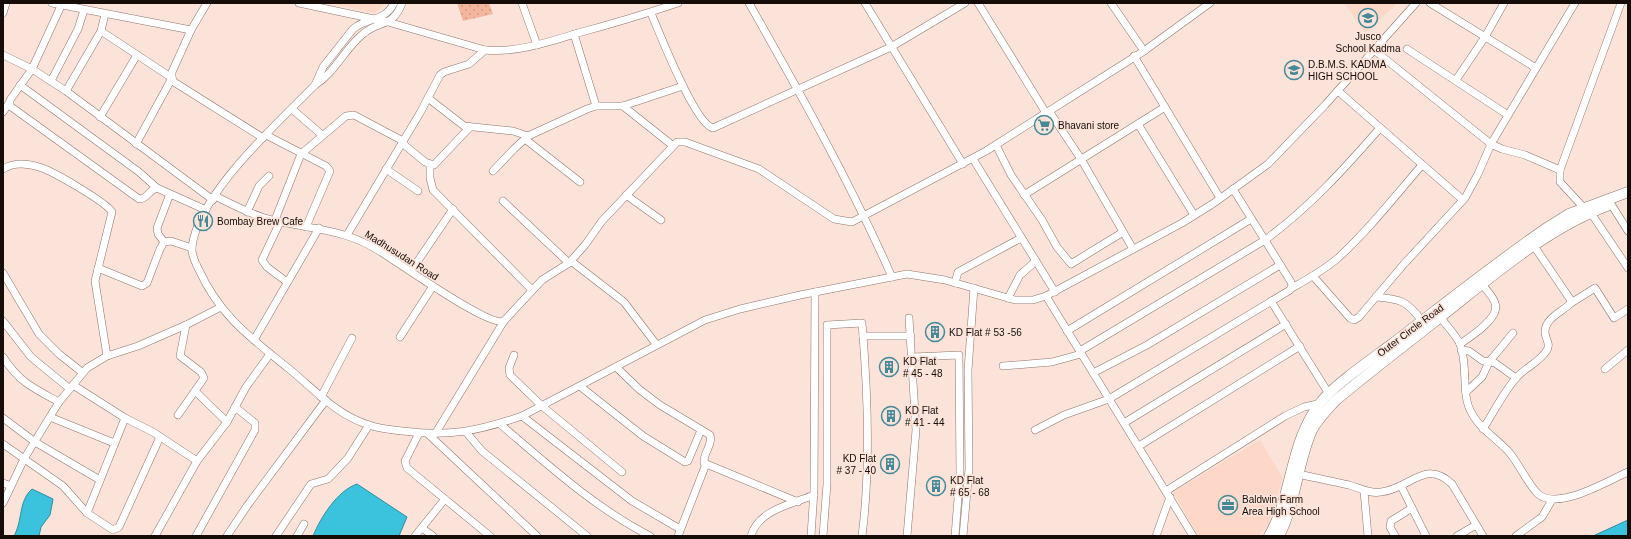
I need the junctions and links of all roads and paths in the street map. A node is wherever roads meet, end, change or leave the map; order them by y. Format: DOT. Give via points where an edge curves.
graph roads {
  1 [pos="6,3"];
  2 [pos="52,3"];
  3 [pos="207,3"];
  4 [pos="299,3"];
  5 [pos="394,3"];
  6 [pos="402,3"];
  7 [pos="522,3"];
  8 [pos="678,3"];
  9 [pos="749,3"];
  10 [pos="865,3"];
  11 [pos="965,3"];
  12 [pos="978,3"];
  13 [pos="1111,3"];
  14 [pos="1210,3"];
  15 [pos="1416,3"];
  16 [pos="1430,3"];
  17 [pos="1504,3"];
  18 [pos="1575,3"];
  19 [pos="1621,3"];
  20 [pos="61,6"];
  21 [pos="84,10"];
  22 [pos="3,13"];
  23 [pos="651,13"];
  24 [pos="105,14"];
  25 [pos="376,19"];
  26 [pos="388,22"];
  27 [pos="190,30"];
  28 [pos="102,31"];
  29 [pos="574,34"];
  30 [pos="1486,37"];
  31 [pos="537,45"];
  32 [pos="892,48"];
  33 [pos="1407,49"];
  34 [pos="485,50"];
  35 [pos="1374,50"];
  36 [pos="1144,51"];
  37 [pos="3,55"];
  38 [pos="137,55"];
  39 [pos="1134,56"];
  40 [pos="1536,68"];
  41 [pos="32,69"];
  42 [pos="172,78"];
  43 [pos="1456,80"];
  44 [pos="51,81"];
  45 [pos="20,85"];
  46 [pos="315,86"];
  47 [pos="683,86"];
  48 [pos="799,90"];
  49 [pos="66,91"];
  50 [pos="1338,91"];
  51 [pos="428,98"];
  52 [pos="9,103"];
  53 [pos="596,106"];
  54 [pos="623,106"];
  55 [pos="1165,107"];
  56 [pos="292,108"];
  57 [pos="3,112"];
  58 [pos="1048,112"];
  59 [pos="1508,114"];
  60 [pos="100,117"];
  61 [pos="1138,124"];
  62 [pos="470,127"];
  63 [pos="1380,128"];
  64 [pos="322,135"];
  65 [pos="264,136"];
  66 [pos="526,138"];
  67 [pos="402,142"];
  68 [pos="136,144"];
  69 [pos="996,144"];
  70 [pos="1490,144"];
  71 [pos="672,145"];
  72 [pos="301,154"];
  73 [pos="973,159"];
  74 [pos="1081,159"];
  75 [pos="963,164"];
  76 [pos="430,165"];
  77 [pos="1422,165"];
  78 [pos="3,169"];
  79 [pos="386,169"];
  80 [pos="1560,170"];
  81 [pos="494,171"];
  82 [pos="269,176"];
  83 [pos="580,182"];
  84 [pos="157,188"];
  85 [pos="1233,189"];
  86 [pos="418,191"];
  87 [pos="1628,192"];
  88 [pos="170,194"];
  89 [pos="626,195"];
  90 [pos="1024,195"];
  91 [pos="214,198"];
  92 [pos="1220,198"];
  93 [pos="1628,198"];
  94 [pos="1463,200"];
  95 [pos="504,201"];
  96 [pos="1611,204"];
  97 [pos="206,210"];
  98 [pos="453,210"];
  99 [pos="1587,210"];
  100 [pos="248,212"];
  101 [pos="1194,215"];
  102 [pos="865,216"];
  103 [pos="1251,219"];
  104 [pos="660,220"];
  105 [pos="277,221"];
  106 [pos="306,226"];
  107 [pos="319,228"];
  108 [pos="1628,231"];
  109 [pos="1123,232"];
  110 [pos="347,235"];
  111 [pos="1021,238"];
  112 [pos="1265,240"];
  113 [pos="164,242"];
  114 [pos="1534,246"];
  115 [pos="192,248"];
  116 [pos="1133,249"];
  117 [pos="1036,261"];
  118 [pos="570,262"];
  119 [pos="1280,265"];
  120 [pos="98,268"];
  121 [pos="1628,268"];
  122 [pos="411,271"];
  123 [pos="3,273"];
  124 [pos="892,276"];
  125 [pos="1313,276"];
  126 [pos="287,282"];
  127 [pos="955,283"];
  128 [pos="1482,284"];
  129 [pos="433,286"];
  130 [pos="974,288"];
  131 [pos="1292,288"];
  132 [pos="532,290"];
  133 [pos="815,292"];
  134 [pos="1055,292"];
  135 [pos="1046,296"];
  136 [pos="1376,297"];
  137 [pos="1008,298"];
  138 [pos="1272,301"];
  139 [pos="1571,303"];
  140 [pos="221,307"];
  141 [pos="1628,309"];
  142 [pos="1440,317"];
  143 [pos="909,318"];
  144 [pos="3,321"];
  145 [pos="504,321"];
  146 [pos="1422,321"];
  147 [pos="1286,324"];
  148 [pos="186,325"];
  149 [pos="1067,331"];
  150 [pos="1513,333"];
  151 [pos="863,336"];
  152 [pos="911,336"];
  153 [pos="400,337"];
  154 [pos="352,338"];
  155 [pos="254,340"];
  156 [pos="656,344"];
  157 [pos="1300,346"];
  158 [pos="1460,347"];
  159 [pos="1628,350"];
  160 [pos="1081,352"];
  161 [pos="270,354"];
  162 [pos="514,355"];
  163 [pos="107,356"];
  164 [pos="3,357"];
  165 [pos="912,357"];
  166 [pos="1489,362"];
  167 [pos="1003,366"];
  168 [pos="616,367"];
  169 [pos="1605,369"];
  170 [pos="83,373"];
  171 [pos="1094,374"];
  172 [pos="1516,378"];
  173 [pos="581,386"];
  174 [pos="71,387"];
  175 [pos="195,391"];
  176 [pos="1466,392"];
  177 [pos="1329,394"];
  178 [pos="323,399"];
  179 [pos="1109,399"];
  180 [pos="59,402"];
  181 [pos="1320,403"];
  182 [pos="1332,405"];
  183 [pos="542,406"];
  184 [pos="236,407"];
  185 [pos="178,415"];
  186 [pos="522,416"];
  187 [pos="50,417"];
  188 [pos="3,418"];
  189 [pos="125,418"];
  190 [pos="227,422"];
  191 [pos="1124,423"];
  192 [pos="500,424"];
  193 [pos="369,425"];
  194 [pos="1483,429"];
  195 [pos="701,430"];
  196 [pos="1035,430"];
  197 [pos="466,432"];
  198 [pos="419,433"];
  199 [pos="431,434"];
  200 [pos="160,437"];
  201 [pos="35,442"];
  202 [pos="114,443"];
  203 [pos="3,444"];
  204 [pos="1139,446"];
  205 [pos="24,459"];
  206 [pos="197,462"];
  207 [pos="706,464"];
  208 [pos="622,472"];
  209 [pos="1628,472"];
  210 [pos="1298,474"];
  211 [pos="100,480"];
  212 [pos="3,483"];
  213 [pos="11,486"];
  214 [pos="1401,486"];
  215 [pos="1364,491"];
  216 [pos="1168,494"];
  217 [pos="814,495"];
  218 [pos="444,499"];
  219 [pos="1552,500"];
  220 [pos="798,502"];
  221 [pos="3,503"];
  222 [pos="1412,508"];
  223 [pos="87,513"];
  224 [pos="304,524"];
  225 [pos="1476,525"];
  226 [pos="422,528"];
  227 [pos="679,533"];
  228 [pos="1281,535"];
  229 [pos="155,536"];
  230 [pos="196,536"];
  231 [pos="228,536"];
  232 [pos="276,536"];
  233 [pos="297,536"];
  234 [pos="415,536"];
  235 [pos="432,536"];
  236 [pos="490,536"];
  237 [pos="537,536"];
  238 [pos="587,536"];
  239 [pos="650,536"];
  240 [pos="751,536"];
  241 [pos="811,536"];
  242 [pos="823,536"];
  243 [pos="862,536"];
  244 [pos="908,536"];
  245 [pos="955,536"];
  246 [pos="964,536"];
  247 [pos="1156,536"];
  248 [pos="1193,536"];
  249 [pos="1269,536"];
  250 [pos="1368,536"];
  251 [pos="1395,536"];
  252 [pos="1426,536"];
  253 [pos="1457,536"];
  254 [pos="1483,536"];
  255 [pos="1516,536"];
  1 -- 22 [label="street"];
  2 -- 20 [label="street"];
  3 -- 27 [label="street"];
  4 -- 25 [label="street"];
  5 -- 25 [label="street" via="387,13"];
  6 -- 26 [label="street" via="396,15"];
  7 -- 31 [label="street"];
  8 -- 23 [label="street"];
  9 -- 48 [label="street"];
  10 -- 32 [label="street"];
  11 -- 32 [label="street"];
  12 -- 58 [label="street"];
  13 -- 36 [label="street"];
  14 -- 36 [label="street"];
  15 -- 35 [label="street"];
  16 -- 30 [label="street"];
  17 -- 30 [label="street"];
  18 -- 40 [label="street"];
  19 -- 80 [label="street"];
  20 -- 21 [label="street"];
  20 -- 41 [label="street"];
  21 -- 24 [label="street"];
  21 -- 44 [label="street"];
  23 -- 29 [label="street"];
  23 -- 47 [label="street"];
  24 -- 27 [label="street"];
  24 -- 28 [label="street"];
  25 -- 26 [label="street"];
  25 -- 46 [label="street" via="365,22 354,30 323,67"];
  26 -- 34 [label="street"];
  26 -- 46 [label="street" via="362,34 327,78"];
  27 -- 42 [label="street" via="172,72"];
  28 -- 38 [label="street"];
  28 -- 49 [label="street"];
  29 -- 31 [label="street"];
  29 -- 53 [label="street"];
  30 -- 40 [label="street"];
  30 -- 43 [label="street"];
  31 -- 34 [label="street"];
  32 -- 48 [label="street"];
  32 -- 75 [label="street"];
  33 -- 43 [label="street"];
  34 -- 51 [label="street" via="469,64 444,72"];
  35 -- 50 [label="street"];
  35 -- 70 [label="street"];
  36 -- 39 [label="street"];
  37 -- 41 [label="street, Madhusudan Road"];
  38 -- 42 [label="street"];
  38 -- 60 [label="street"];
  39 -- 55 [label="street"];
  39 -- 58 [label="street"];
  40 -- 59 [label="street"];
  41 -- 44 [label="street, Madhusudan Road"];
  41 -- 45 [label="street"];
  42 -- 65 [label="street" via="174,82"];
  42 -- 68 [label="street"];
  43 -- 59 [label="street"];
  44 -- 49 [label="street, Madhusudan Road"];
  45 -- 52 [label="street"];
  45 -- 84 [label="street"];
  46 -- 56 [label="street"];
  47 -- 48 [label="street" via="705,124 713,128"];
  47 -- 54 [label="street"];
  48 -- 102 [label="street"];
  49 -- 60 [label="street, Madhusudan Road"];
  50 -- 63 [label="street"];
  50 -- 85 [label="street" via="1268,164"];
  51 -- 62 [label="street" via="458,122"];
  51 -- 67 [label="street"];
  52 -- 57 [label="street"];
  52 -- 84 [label="street" via="13,109 134,196 143,199 152,189"];
  53 -- 54 [label="street"];
  53 -- 66 [label="street"];
  54 -- 71 [label="street"];
  55 -- 61 [label="street"];
  55 -- 92 [label="street"];
  56 -- 64 [label="street"];
  56 -- 65 [label="street"];
  58 -- 69 [label="street"];
  58 -- 74 [label="street"];
  59 -- 70 [label="street"];
  60 -- 68 [label="street, Madhusudan Road"];
  61 -- 74 [label="street"];
  61 -- 101 [label="street"];
  62 -- 66 [label="street" via="513,131"];
  62 -- 76 [label="street" via="438,163"];
  63 -- 77 [label="street"];
  63 -- 112 [label="street" via="1315,200"];
  64 -- 67 [label="street" via="346,116 354,115"];
  64 -- 72 [label="street"];
  65 -- 72 [label="street"];
  65 -- 91 [label="street" via="230,174"];
  66 -- 81 [label="street"];
  66 -- 83 [label="street"];
  67 -- 76 [label="street"];
  67 -- 79 [label="street"];
  68 -- 91 [label="street, Madhusudan Road"];
  69 -- 73 [label="street"];
  69 -- 90 [label="street"];
  70 -- 80 [label="street"];
  70 -- 94 [label="street" via="1478,174"];
  71 -- 89 [label="street"];
  71 -- 102 [label="street" via="684,142 759,169 839,221 852,222"];
  72 -- 105 [label="street"];
  72 -- 106 [label="street" via="326,166 330,171"];
  73 -- 75 [label="street"];
  73 -- 111 [label="street"];
  74 -- 90 [label="street"];
  74 -- 109 [label="street"];
  75 -- 102 [label="street"];
  76 -- 98 [label="street" via="433,190"];
  77 -- 94 [label="street"];
  77 -- 125 [label="street" via="1358,238"];
  78 -- 120 [label="street" via="21,163 39,167 110,209 112,212"];
  79 -- 86 [label="street"];
  79 -- 110 [label="street"];
  80 -- 99 [label="street" via="1560,182"];
  82 -- 100 [label="street" via="259,186"];
  84 -- 88 [label="street"];
  85 -- 92 [label="street"];
  85 -- 103 [label="street"];
  87 -- 99 [label="main road, Outer Circle Road"];
  88 -- 97 [label="street"];
  88 -- 113 [label="street" via="157,228"];
  89 -- 104 [label="street"];
  89 -- 118 [label="street"];
  90 -- 109 [label="street" via="1057,247 1071,264"];
  91 -- 97 [label="street"];
  91 -- 100 [label="street, Madhusudan Road"];
  92 -- 101 [label="street"];
  93 -- 96 [label="main road, Outer Circle Road"];
  94 -- 136 [label="street"];
  95 -- 118 [label="street"];
  96 -- 99 [label="main road, Outer Circle Road"];
  96 -- 108 [label="street"];
  97 -- 115 [label="street" via="195,234"];
  98 -- 122 [label="street"];
  98 -- 132 [label="street"];
  99 -- 114 [label="main road, Outer Circle Road"];
  99 -- 121 [label="street"];
  99 -- 146 [label="main road, Outer Circle Road" via="1546,229"];
  100 -- 105 [label="street, Madhusudan Road"];
  101 -- 116 [label="street"];
  102 -- 124 [label="street"];
  103 -- 112 [label="street"];
  103 -- 149 [label="street"];
  105 -- 106 [label="street, Madhusudan Road"];
  105 -- 126 [label="street" via="262,260"];
  106 -- 107 [label="street, Madhusudan Road"];
  107 -- 110 [label="street, Madhusudan Road"];
  107 -- 126 [label="street"];
  109 -- 116 [label="street"];
  110 -- 122 [label="street, Madhusudan Road" via="370,244"];
  111 -- 117 [label="street"];
  111 -- 127 [label="street" via="958,272"];
  112 -- 119 [label="street"];
  112 -- 160 [label="street"];
  113 -- 115 [label="street" via="171,241"];
  113 -- 120 [label="street" via="145,285 132,283"];
  114 -- 128 [label="main road, Outer Circle Road"];
  114 -- 139 [label="street"];
  115 -- 140 [label="street" via="202,277"];
  116 -- 134 [label="street"];
  117 -- 134 [label="street"];
  117 -- 137 [label="street" via="1020,275"];
  118 -- 132 [label="street" via="542,280"];
  118 -- 156 [label="street" via="624,302"];
  119 -- 131 [label="street"];
  119 -- 171 [label="street"];
  120 -- 163 [label="street" via="95,281"];
  122 -- 129 [label="street, Madhusudan Road"];
  123 -- 170 [label="street" via="43,338"];
  124 -- 127 [label="street" via="907,274"];
  124 -- 133 [label="street"];
  125 -- 131 [label="street"];
  125 -- 136 [label="street" via="1354,320"];
  126 -- 155 [label="street"];
  127 -- 130 [label="street"];
  128 -- 142 [label="main road, Outer Circle Road"];
  128 -- 158 [label="street" via="1495,301 1495,310 1487,324"];
  129 -- 145 [label="street, Madhusudan Road" via="493,321"];
  129 -- 153 [label="street"];
  130 -- 137 [label="street"];
  130 -- 246 [label="street" via="968,370 969,470"];
  131 -- 138 [label="street"];
  132 -- 145 [label="street"];
  133 -- 156 [label="street" via="740,309 705,320"];
  133 -- 217 [label="street"];
  134 -- 135 [label="street"];
  135 -- 137 [label="street" via="1034,300"];
  135 -- 149 [label="street"];
  136 -- 146 [label="street" via="1394,298 1410,306"];
  138 -- 147 [label="street"];
  138 -- 179 [label="street"];
  139 -- 141 [label="street" via="1595,288 1614,318"];
  139 -- 172 [label="street" via="1546,326 1547,351"];
  140 -- 148 [label="street"];
  140 -- 155 [label="street" via="237,326"];
  142 -- 158 [label="street"];
  142 -- 182 [label="main road, Outer Circle Road"];
  143 -- 152 [label="street"];
  144 -- 174 [label="street" via="30,357"];
  145 -- 199 [label="street"];
  146 -- 177 [label="main road, Outer Circle Road"];
  147 -- 157 [label="street"];
  147 -- 191 [label="street"];
  148 -- 163 [label="street" via="138,346"];
  148 -- 175 [label="street" via="180,356 203,375"];
  149 -- 160 [label="street"];
  150 -- 166 [label="street"];
  151 -- 152 [label="street"];
  151 -- 242 [label="street" via="862,323 827,325 827,484"];
  151 -- 243 [label="street" via="867,493"];
  152 -- 165 [label="street"];
  154 -- 178 [label="street"];
  155 -- 161 [label="street"];
  156 -- 168 [label="street"];
  157 -- 177 [label="street"];
  157 -- 204 [label="street"];
  158 -- 166 [label="street" via="1478,359"];
  158 -- 176 [label="street"];
  159 -- 169 [label="street"];
  160 -- 167 [label="street" via="1052,362"];
  160 -- 171 [label="street"];
  161 -- 178 [label="street"];
  161 -- 184 [label="street" via="246,387"];
  162 -- 183 [label="street" via="509,368 510,375"];
  163 -- 170 [label="street"];
  164 -- 180 [label="street" via="24,382"];
  165 -- 244 [label="street" via="916,430"];
  165 -- 245 [label="street" via="959,355 960,473"];
  166 -- 172 [label="street" via="1500,365"];
  166 -- 176 [label="street" via="1482,377"];
  168 -- 173 [label="street"];
  168 -- 195 [label="street" via="660,405"];
  170 -- 174 [label="street"];
  171 -- 179 [label="street"];
  172 -- 194 [label="street"];
  173 -- 183 [label="street"];
  173 -- 195 [label="street" via="643,436 685,462 688,461"];
  174 -- 180 [label="street"];
  174 -- 189 [label="street"];
  175 -- 185 [label="street"];
  175 -- 190 [label="street"];
  176 -- 194 [label="street" via="1471,412"];
  177 -- 181 [label="main road, Outer Circle Road"];
  178 -- 193 [label="street" via="337,410"];
  178 -- 231 [label="street"];
  179 -- 191 [label="street"];
  179 -- 196 [label="street" via="1064,415"];
  180 -- 187 [label="street"];
  181 -- 182 [label="street"];
  181 -- 216 [label="street" via="1285,416"];
  181 -- 249 [label="main road, Outer Circle Road" via="1306,425 1291,468 1277,522"];
  182 -- 210 [label="main road, Outer Circle Road" via="1313,429"];
  183 -- 186 [label="street"];
  183 -- 208 [label="street"];
  184 -- 190 [label="street"];
  184 -- 230 [label="street" via="255,423 255,430"];
  186 -- 192 [label="street"];
  186 -- 227 [label="street" via="632,501"];
  187 -- 201 [label="street"];
  187 -- 202 [label="street"];
  188 -- 201 [label="street"];
  189 -- 200 [label="street"];
  189 -- 202 [label="street"];
  190 -- 206 [label="street"];
  191 -- 204 [label="street"];
  192 -- 197 [label="street"];
  192 -- 239 [label="street" via="600,505"];
  193 -- 198 [label="street"];
  193 -- 232 [label="street" via="348,458 331,476 311,484"];
  194 -- 219 [label="street" via="1508,452 1538,494"];
  195 -- 207 [label="street" via="711,438 703,461"];
  197 -- 199 [label="street"];
  197 -- 238 [label="street" via="482,451"];
  198 -- 199 [label="street"];
  198 -- 218 [label="street" via="405,465"];
  199 -- 237 [label="street"];
  200 -- 206 [label="street"];
  200 -- 223 [label="street" via="119,527 113,530 108,528"];
  201 -- 205 [label="street"];
  201 -- 211 [label="street"];
  202 -- 211 [label="street"];
  203 -- 205 [label="street"];
  204 -- 216 [label="street"];
  205 -- 213 [label="street"];
  205 -- 223 [label="street" via="63,486"];
  206 -- 229 [label="street"];
  207 -- 220 [label="street"];
  207 -- 227 [label="street"];
  209 -- 219 [label="street" via="1565,499"];
  210 -- 215 [label="street"];
  210 -- 228 [label="main road, Outer Circle Road"];
  211 -- 223 [label="street"];
  212 -- 213 [label="street"];
  213 -- 221 [label="street"];
  214 -- 215 [label="street" via="1380,493"];
  214 -- 222 [label="street"];
  214 -- 225 [label="street" via="1427,473 1440,475 1452,484"];
  215 -- 250 [label="street"];
  216 -- 247 [label="street"];
  216 -- 248 [label="street"];
  217 -- 220 [label="street"];
  217 -- 241 [label="street"];
  218 -- 226 [label="street"];
  218 -- 236 [label="street"];
  219 -- 255 [label="street" via="1542,517"];
  220 -- 240 [label="street" via="767,514 756,524"];
  222 -- 251 [label="street" via="1390,522"];
  222 -- 252 [label="street"];
  224 -- 233 [label="street"];
  225 -- 253 [label="street"];
  225 -- 254 [label="street"];
  226 -- 234 [label="street"];
  226 -- 235 [label="street"];
}
